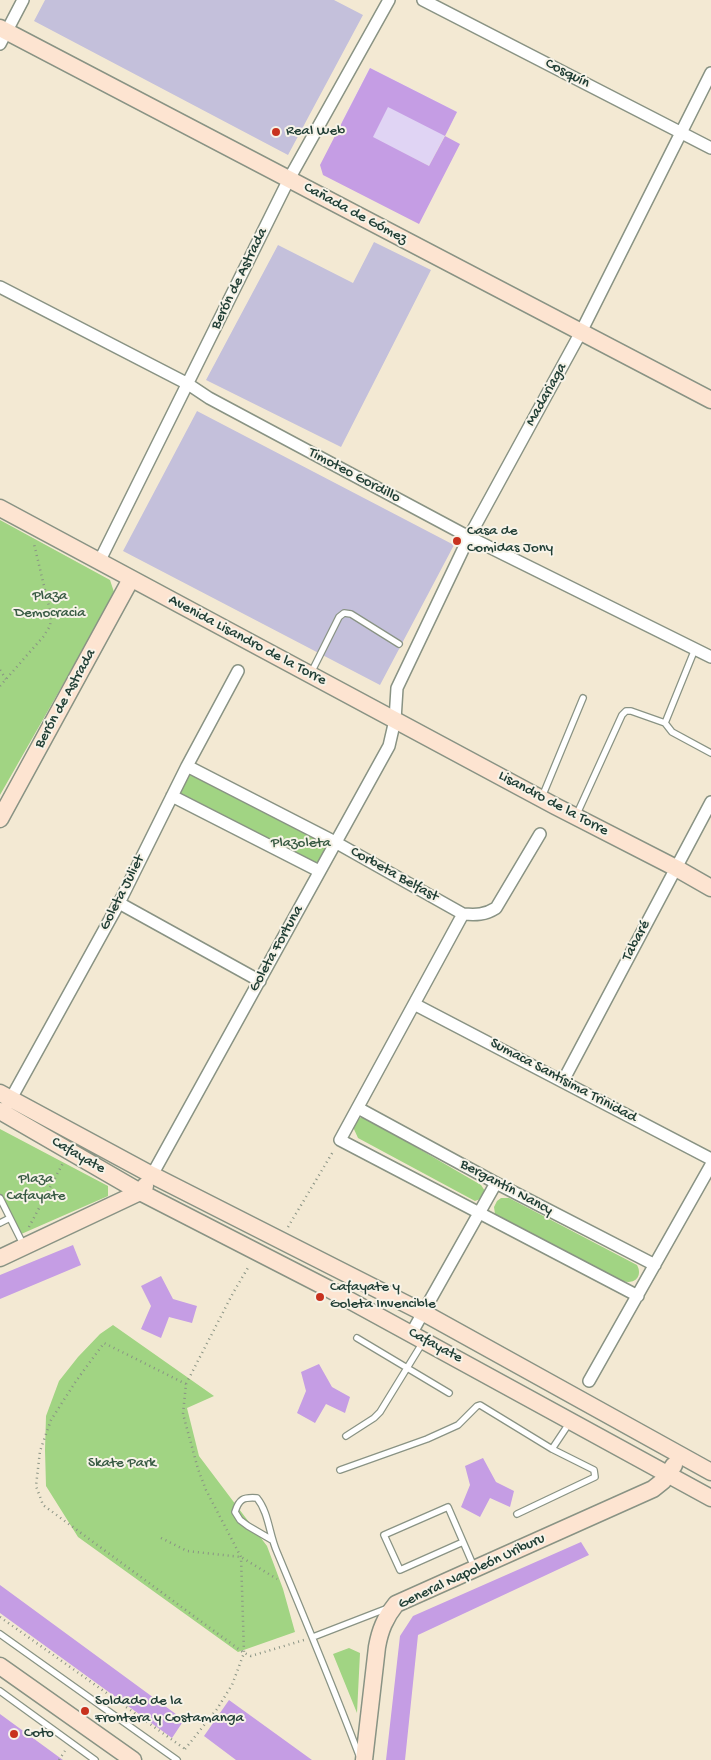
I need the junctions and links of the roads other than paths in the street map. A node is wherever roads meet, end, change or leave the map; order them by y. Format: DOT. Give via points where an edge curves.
graph roads {
  1 [pos="23,0"];
  2 [pos="389,0"];
  3 [pos="423,0"];
  4 [pos="2,34"];
  5 [pos="711,73"];
  6 [pos="680,133"];
  7 [pos="711,148"];
  8 [pos="289,179"];
  9 [pos="0,287"];
  10 [pos="581,332"];
  11 [pos="188,384"];
  12 [pos="711,400"];
  13 [pos="0,508"];
  14 [pos="469,537"];
  15 [pos="100,562"];
  16 [pos="131,579"];
  17 [pos="399,644"];
  18 [pos="695,649"];
  19 [pos="711,657"];
  20 [pos="238,671"];
  21 [pos="310,674"];
  22 [pos="583,698"];
  23 [pos="395,720"];
  24 [pos="665,723"];
  25 [pos="711,753"];
  26 [pos="187,766"];
  27 [pos="172,796"];
  28 [pos="541,799"];
  29 [pos="711,802"];
  30 [pos="575,817"];
  31 [pos="0,818"];
  32 [pos="540,834"];
  33 [pos="335,842"];
  34 [pos="676,868"];
  35 [pos="319,872"];
  36 [pos="711,888"];
  37 [pos="118,903"];
  38 [pos="463,914"];
  39 [pos="260,981"];
  40 [pos="414,1004"];
  41 [pos="563,1081"];
  42 [pos="3,1104"];
  43 [pos="358,1108"];
  44 [pos="711,1159"];
  45 [pos="711,1165"];
  46 [pos="152,1175"];
  47 [pos="496,1183"];
  48 [pos="140,1192"];
  49 [pos="0,1198"];
  50 [pos="479,1213"];
  51 [pos="10,1218"];
  52 [pos="0,1223"];
  53 [pos="29,1244"];
  54 [pos="0,1258"];
  55 [pos="655,1265"];
  56 [pos="638,1296"];
  57 [pos="424,1313"];
  58 [pos="418,1337"];
  59 [pos="357,1338"];
  60 [pos="406,1367"];
  61 [pos="589,1381"];
  62 [pos="449,1393"];
  63 [pos="571,1420"];
  64 [pos="346,1436"];
  65 [pos="552,1449"];
  66 [pos="679,1454"];
  67 [pos="340,1470"];
  68 [pos="711,1472"];
  69 [pos="669,1474"];
  70 [pos="711,1498"];
  71 [pos="517,1514"];
  72 [pos="272,1540"];
  73 [pos="463,1542"];
  74 [pos="475,1569"];
  75 [pos="396,1604"];
  76 [pos="0,1634"];
  77 [pos="313,1638"];
  78 [pos="0,1666"];
  79 [pos="0,1691"];
  80 [pos="95,1760"];
  81 [pos="133,1760"];
  82 [pos="177,1760"];
  83 [pos="362,1760"];
  1 -- 4 [label="street"];
  2 -- 8 [label="street, Berón de Astrada"];
  3 -- 6 [label="street, Cosquín"];
  4 -- 8 [label="street, Cañada de Gómez"];
  5 -- 6 [label="street, Madariaga"];
  6 -- 7 [label="street, Cosquín"];
  6 -- 10 [label="street, Madariaga"];
  8 -- 10 [label="street, Cañada de Gómez"];
  8 -- 11 [label="street, Berón de Astrada"];
  9 -- 11 [label="street, Timoteo Gordillo"];
  10 -- 12 [label="street, Cañada de Gómez"];
  10 -- 14 [label="street, Madariaga"];
  11 -- 14 [label="street, Timoteo Gordillo"];
  11 -- 15 [label="street, Berón de Astrada"];
  13 -- 15 [label="street"];
  14 -- 18 [label="street, Timoteo Gordillo"];
  14 -- 23 [label="street, Madariaga" via="396,688"];
  15 -- 16 [label="street, Avenida Lisandro de la Torre"];
  16 -- 21 [label="street, Avenida Lisandro de la Torre"];
  16 -- 31 [label="street, Berón de Astrada"];
  17 -- 21 [label="lane" via="351,614 344,613"];
  18 -- 19 [label="street, Timoteo Gordillo"];
  18 -- 24 [label="lane"];
  20 -- 26 [label="street, Goleta Juliet"];
  21 -- 23 [label="street, Avenida Lisandro de la Torre"];
  22 -- 28 [label="lane"];
  23 -- 28 [label="street, Lisandro de la Torre"];
  23 -- 33 [label="street, Goleta Fortuna" via="390,746"];
  24 -- 25 [label="lane" via="672,732"];
  24 -- 30 [label="lane" via="626,711"];
  26 -- 27 [label="street, Goleta Juliet"];
  26 -- 33 [label="street, Corbeta Belfast"];
  27 -- 35 [label="street"];
  27 -- 37 [label="street, Goleta Juliet"];
  28 -- 30 [label="street, Lisandro de la Torre"];
  29 -- 34 [label="street, Tabaré"];
  30 -- 34 [label="street, Lisandro de la Torre"];
  32 -- 38 [label="street" via="496,908 488,913"];
  33 -- 35 [label="street, Goleta Fortuna"];
  33 -- 38 [label="street, Corbeta Belfast"];
  34 -- 36 [label="street, Lisandro de la Torre"];
  34 -- 41 [label="street, Tabaré"];
  35 -- 39 [label="street, Goleta Fortuna"];
  37 -- 39 [label="street"];
  37 -- 42 [label="street, Goleta Juliet"];
  38 -- 40 [label="street"];
  39 -- 46 [label="street, Goleta Fortuna"];
  40 -- 41 [label="street, Sumaca Santísima Trinidad"];
  40 -- 43 [label="street"];
  41 -- 44 [label="street, Sumaca Santísima Trinidad"];
  42 -- 46 [label="street, Cafayate"];
  42 -- 48 [label="street, Cafayate" via="69,1151"];
  43 -- 47 [label="street, Bergantín Nancy"];
  43 -- 50 [label="street" via="340,1140"];
  45 -- 55 [label="street"];
  46 -- 48 [label="street"];
  46 -- 57 [label="street, Cafayate"];
  47 -- 50 [label="street"];
  47 -- 55 [label="street, Bergantín Nancy"];
  48 -- 53 [label="street"];
  48 -- 58 [label="street, Cafayate"];
  49 -- 51 [label="lane"];
  50 -- 56 [label="street"];
  50 -- 57 [label="street"];
  51 -- 52 [label="lane"];
  51 -- 53 [label="lane"];
  53 -- 54 [label="street"];
  55 -- 56 [label="street"];
  56 -- 61 [label="street"];
  57 -- 58 [label="street"];
  57 -- 66 [label="street, Cafayate"];
  58 -- 60 [label="lane"];
  58 -- 63 [label="street, Cafayate"];
  59 -- 60 [label="lane"];
  60 -- 62 [label="lane"];
  60 -- 64 [label="lane" via="380,1412"];
  63 -- 65 [label="lane"];
  63 -- 69 [label="street, Cafayate"];
  65 -- 67 [label="lane" via="480,1405 458,1425"];
  65 -- 71 [label="lane" via="594,1470 595,1478"];
  66 -- 68 [label="street, Cafayate"];
  66 -- 69 [label="street, General Napoleón Uriburu"];
  69 -- 70 [label="street, Cafayate"];
  69 -- 74 [label="street, General Napoleón Uriburu" via="653,1489"];
  72 -- 72 [label="lane" via="263,1505 257,1498 246,1497 238,1503 235,1512 240,1520"];
  72 -- 77 [label="lane"];
  73 -- 73 [label="lane" via="448,1508 384,1535 400,1570"];
  73 -- 74 [label="lane"];
  74 -- 75 [label="street, General Napoleón Uriburu"];
  75 -- 77 [label="lane"];
  75 -- 83 [label="street, General Napoleón Uriburu" via="386,1617 377,1646"];
  76 -- 82 [label="lane"];
  77 -- 83 [label="lane"];
  78 -- 81 [label="street"];
  79 -- 80 [label="lane"];
}
